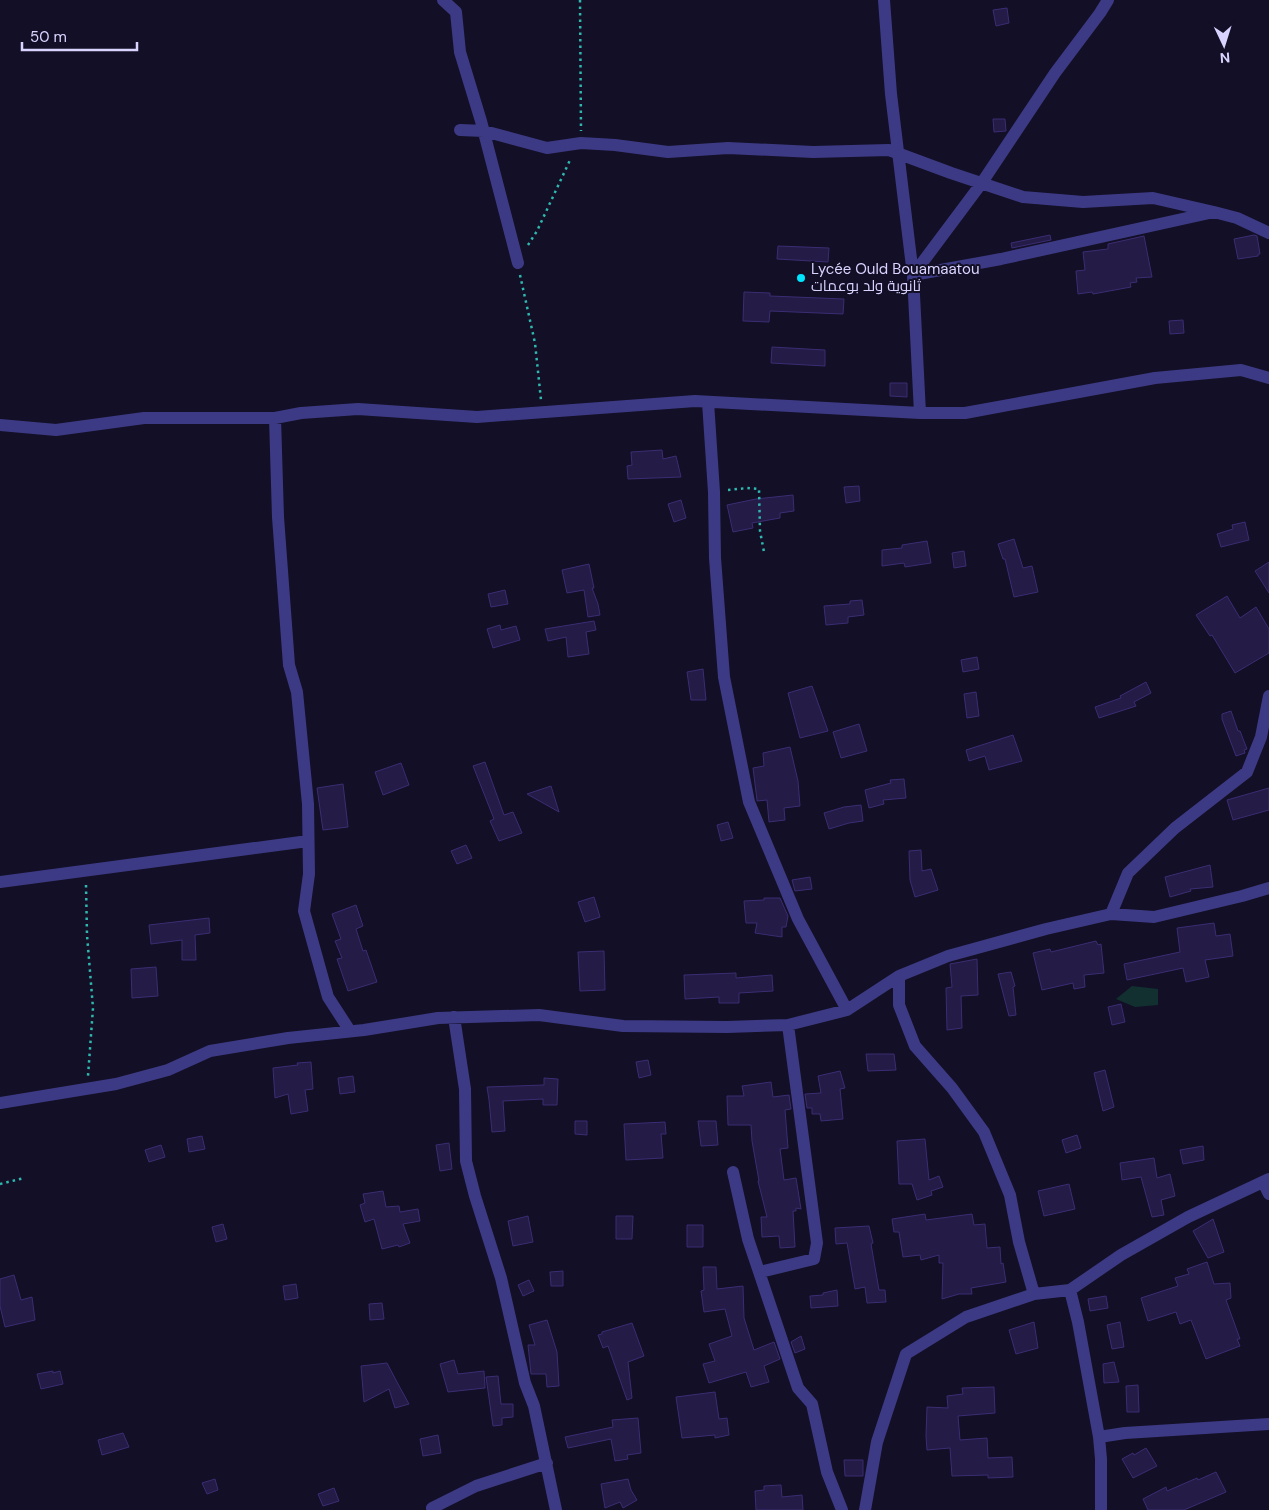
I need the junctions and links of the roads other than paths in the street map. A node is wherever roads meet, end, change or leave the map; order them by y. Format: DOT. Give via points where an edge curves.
graph roads {
  1 [pos="443,0"];
  2 [pos="884,0"];
  3 [pos="1108,0"];
  4 [pos="460,130"];
  5 [pos="484,131"];
  6 [pos="897,153"];
  7 [pos="981,184"];
  8 [pos="1214,212"];
  9 [pos="1269,233"];
  10 [pos="518,263"];
  11 [pos="913,275"];
  12 [pos="1269,378"];
  13 [pos="708,402"];
  14 [pos="920,413"];
  15 [pos="275,418"];
  16 [pos="0,425"];
  17 [pos="1269,696"];
  18 [pos="308,841"];
  19 [pos="0,882"];
  20 [pos="1269,888"];
  21 [pos="1111,914"];
  22 [pos="899,976"];
  23 [pos="847,1010"];
  24 [pos="454,1017"];
  25 [pos="788,1025"];
  26 [pos="350,1031"];
  27 [pos="0,1103"];
  28 [pos="732,1172"];
  29 [pos="1266,1180"];
  30 [pos="1269,1194"];
  31 [pos="760,1272"];
  32 [pos="1070,1290"];
  33 [pos="1034,1294"];
  34 [pos="1269,1424"];
  35 [pos="1099,1437"];
  36 [pos="547,1463"];
  37 [pos="432,1508"];
  38 [pos="556,1510"];
  39 [pos="842,1510"];
  40 [pos="865,1510"];
  41 [pos="1101,1510"];
  1 -- 5 [label="street" via="456,12 460,52"];
  2 -- 6 [label="street"];
  3 -- 7 [label="street"];
  4 -- 5 [label="street"];
  5 -- 6 [label="street" via="547,148 581,143 668,152 728,148 813,152 889,150"];
  5 -- 10 [label="street"];
  6 -- 7 [label="street"];
  6 -- 11 [label="street"];
  7 -- 8 [label="street" via="1023,197 1083,202 1153,198"];
  7 -- 11 [label="street"];
  8 -- 9 [label="street" via="1237,218"];
  8 -- 11 [label="street"];
  11 -- 14 [label="street"];
  12 -- 14 [label="street" via="1232,370 1155,378 965,413"];
  13 -- 14 [label="street"];
  13 -- 15 [label="street" via="477,417 358,409"];
  13 -- 23 [label="street" via="724,677 749,802 798,919"];
  15 -- 16 [label="street" via="144,418 56,430"];
  15 -- 18 [label="street" via="286,637 296,692 308,804"];
  17 -- 21 [label="street" via="1261,738 1247,772 1175,828 1128,873"];
  18 -- 19 [label="street"];
  18 -- 26 [label="street" via="304,911 328,997"];
  20 -- 21 [label="street" via="1154,917"];
  21 -- 22 [label="street" via="948,956"];
  22 -- 23 [label="street"];
  22 -- 33 [label="street" via="899,1006 915,1046 952,1088 984,1132 1010,1195"];
  23 -- 25 [label="street"];
  24 -- 25 [label="street" via="539,1015 623,1026"];
  24 -- 26 [label="street"];
  24 -- 36 [label="street" via="465,1089 466,1161 501,1278"];
  25 -- 31 [label="street" via="817,1243 814,1259"];
  26 -- 27 [label="street" via="210,1051 168,1070 116,1084"];
  28 -- 31 [label="street" via="748,1239"];
  29 -- 30 [label="street"];
  29 -- 32 [label="street" via="1188,1217 1121,1255"];
  31 -- 39 [label="street" via="798,1388 812,1404 826,1472"];
  32 -- 33 [label="street"];
  32 -- 35 [label="street"];
  33 -- 40 [label="street" via="966,1317 906,1354 877,1442"];
  34 -- 35 [label="street"];
  35 -- 41 [label="street"];
  36 -- 37 [label="street" via="476,1486"];
  36 -- 38 [label="street"];
}
